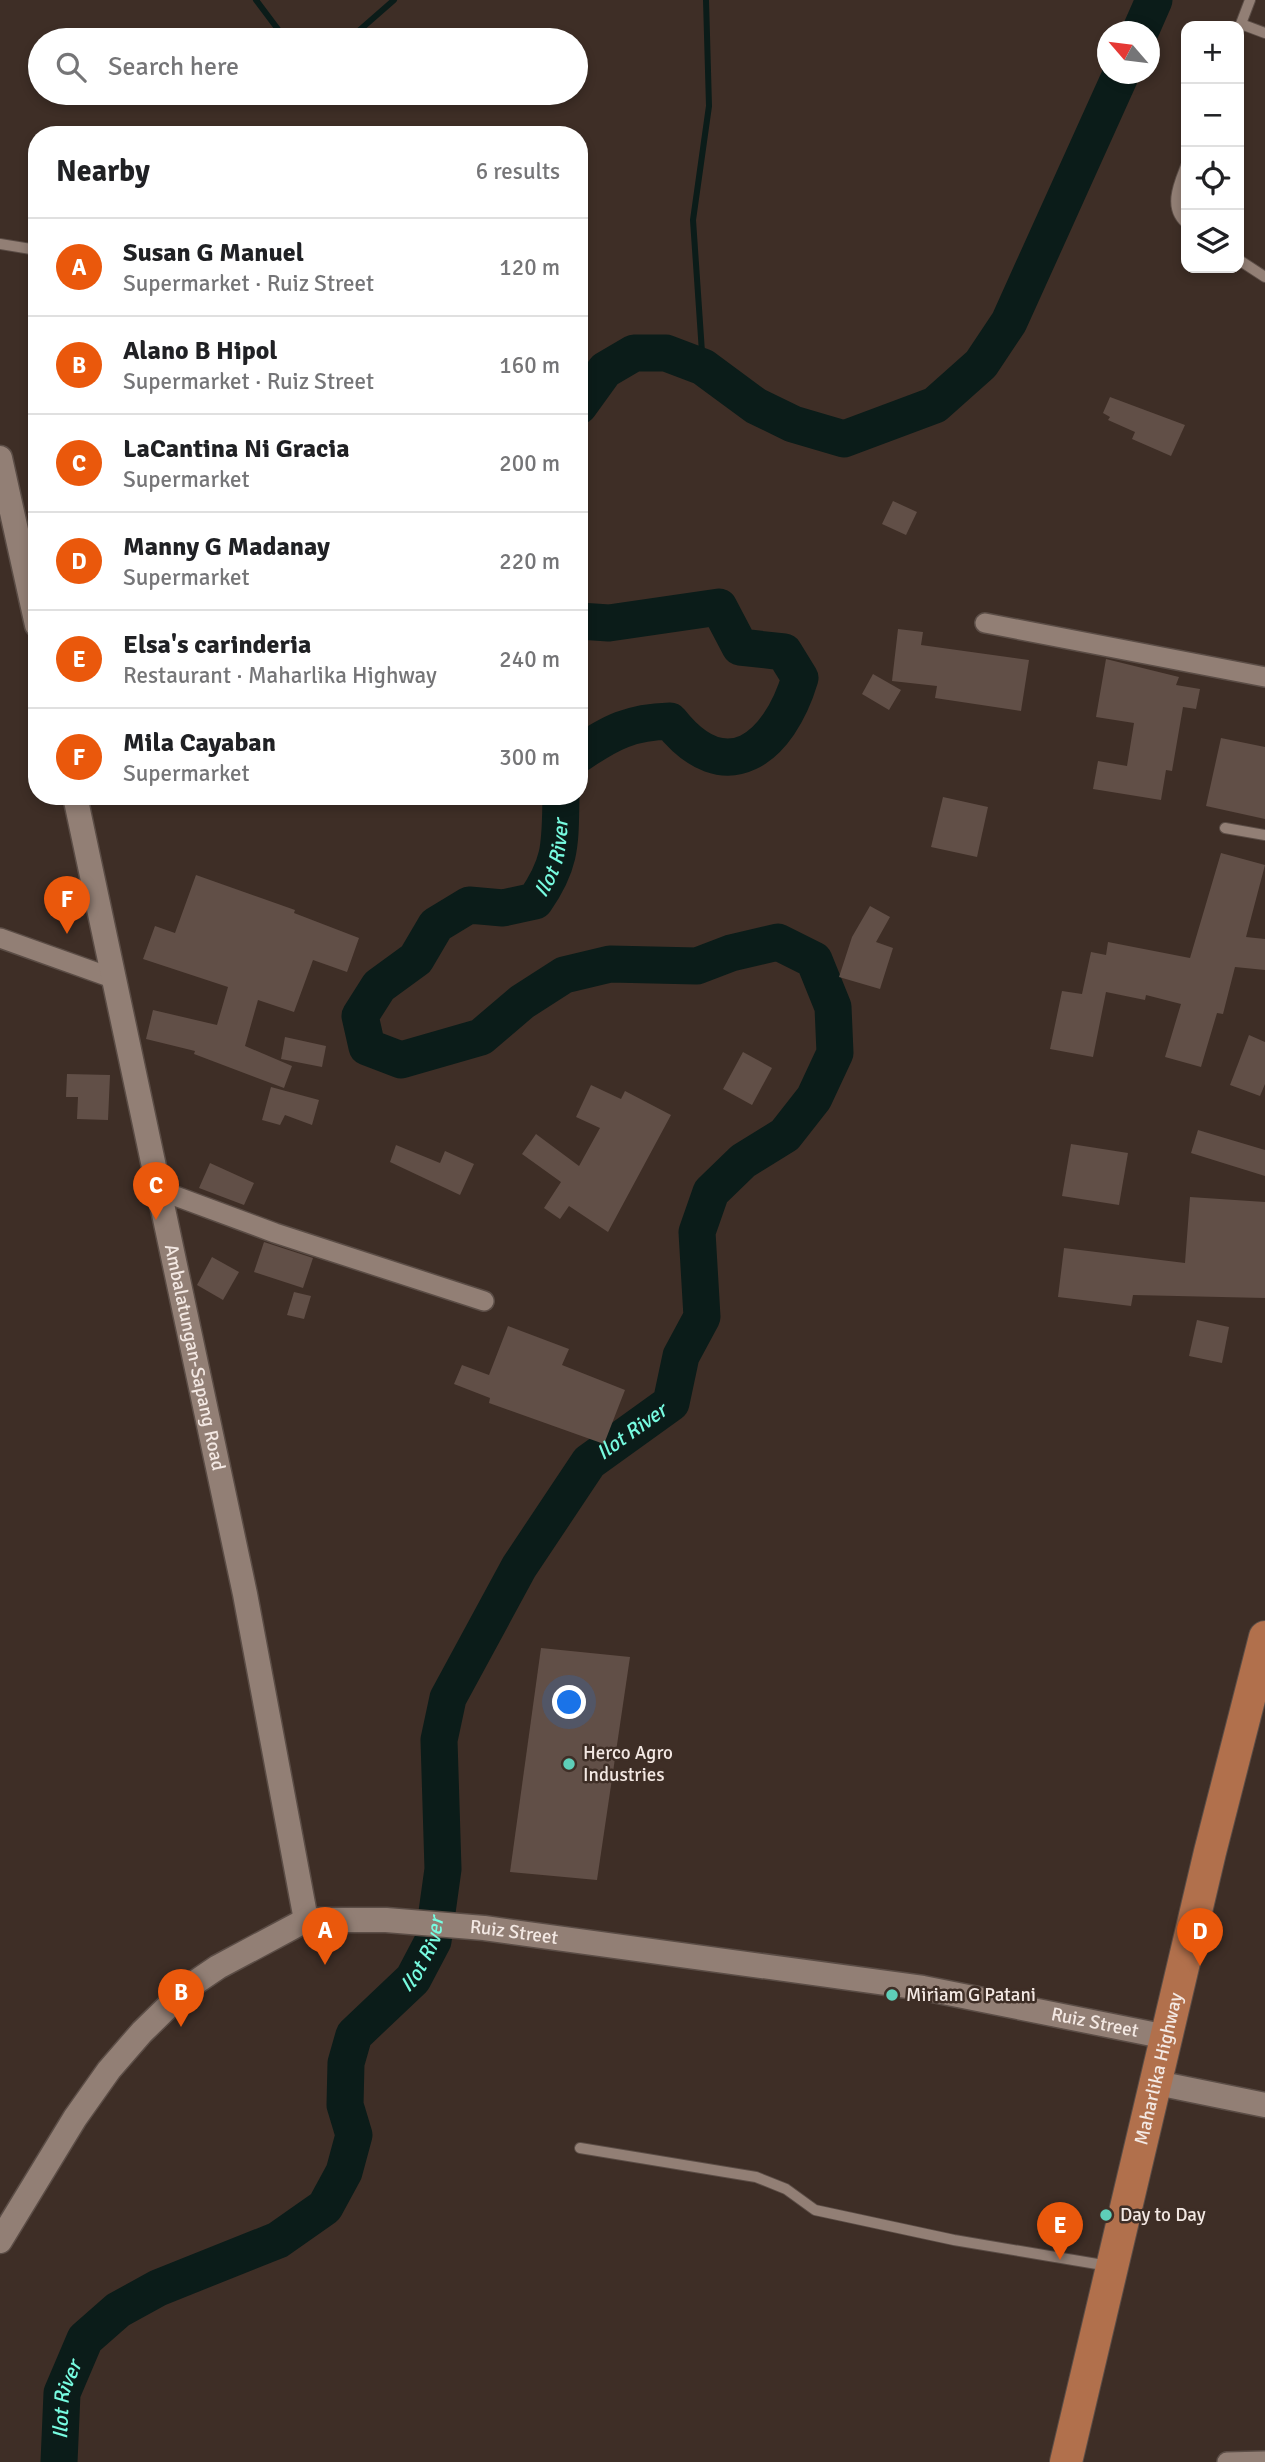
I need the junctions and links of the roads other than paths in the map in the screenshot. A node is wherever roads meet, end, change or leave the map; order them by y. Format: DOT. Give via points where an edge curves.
graph roads {
  1 [pos="1250,0"];
  2 [pos="1242,21"];
  3 [pos="1244,27"];
  4 [pos="1265,33"];
  5 [pos="1181,179"];
  6 [pos="1181,218"];
  7 [pos="0,244"];
  8 [pos="28,249"];
  9 [pos="1244,263"];
  10 [pos="1265,277"];
  11 [pos="0,458"];
  12 [pos="28,592"];
  13 [pos="985,623"];
  14 [pos="1265,677"];
  15 [pos="77,805"];
  16 [pos="1225,828"];
  17 [pos="1265,835"];
  18 [pos="0,938"];
  19 [pos="115,979"];
  20 [pos="159,1190"];
  21 [pos="484,1301"];
  22 [pos="1265,1637"];
  23 [pos="306,1920"];
  24 [pos="1167,2036"];
  25 [pos="1157,2083"];
  26 [pos="1265,2105"];
  27 [pos="580,2148"];
  28 [pos="0,2241"];
  29 [pos="1112,2267"];
  30 [pos="1265,2461"];
  31 [pos="1066,2462"];
  32 [pos="1227,2462"];
  1 -- 2 [label="lane"];
  3 -- 4 [label="lane"];
  5 -- 6 [label="lane" via="1175,195"];
  7 -- 8 [label="lane"];
  9 -- 10 [label="lane"];
  11 -- 12 [label="street"];
  13 -- 14 [label="street"];
  15 -- 19 [label="street, Ambalatungan-Sapang Road"];
  16 -- 17 [label="lane"];
  18 -- 19 [label="street"];
  19 -- 20 [label="street, Ambalatungan-Sapang Road"];
  20 -- 21 [label="street"];
  20 -- 23 [label="street, Ambalatungan-Sapang Road" via="245,1594"];
  22 -- 24 [label="main road, Maharlika Highway"];
  23 -- 24 [label="street, Ruiz Street" via="386,1920 484,1928 923,1988"];
  23 -- 28 [label="street, Ruiz Street" via="187,1988 142,2032 75,2118"];
  24 -- 25 [label="main road, Maharlika Highway"];
  25 -- 26 [label="street"];
  25 -- 29 [label="main road, Maharlika Highway"];
  27 -- 29 [label="lane" via="755,2177 786,2189 815,2210 954,2241"];
  29 -- 31 [label="main road, Maharlika Highway"];
  30 -- 32 [label="street"];
}
